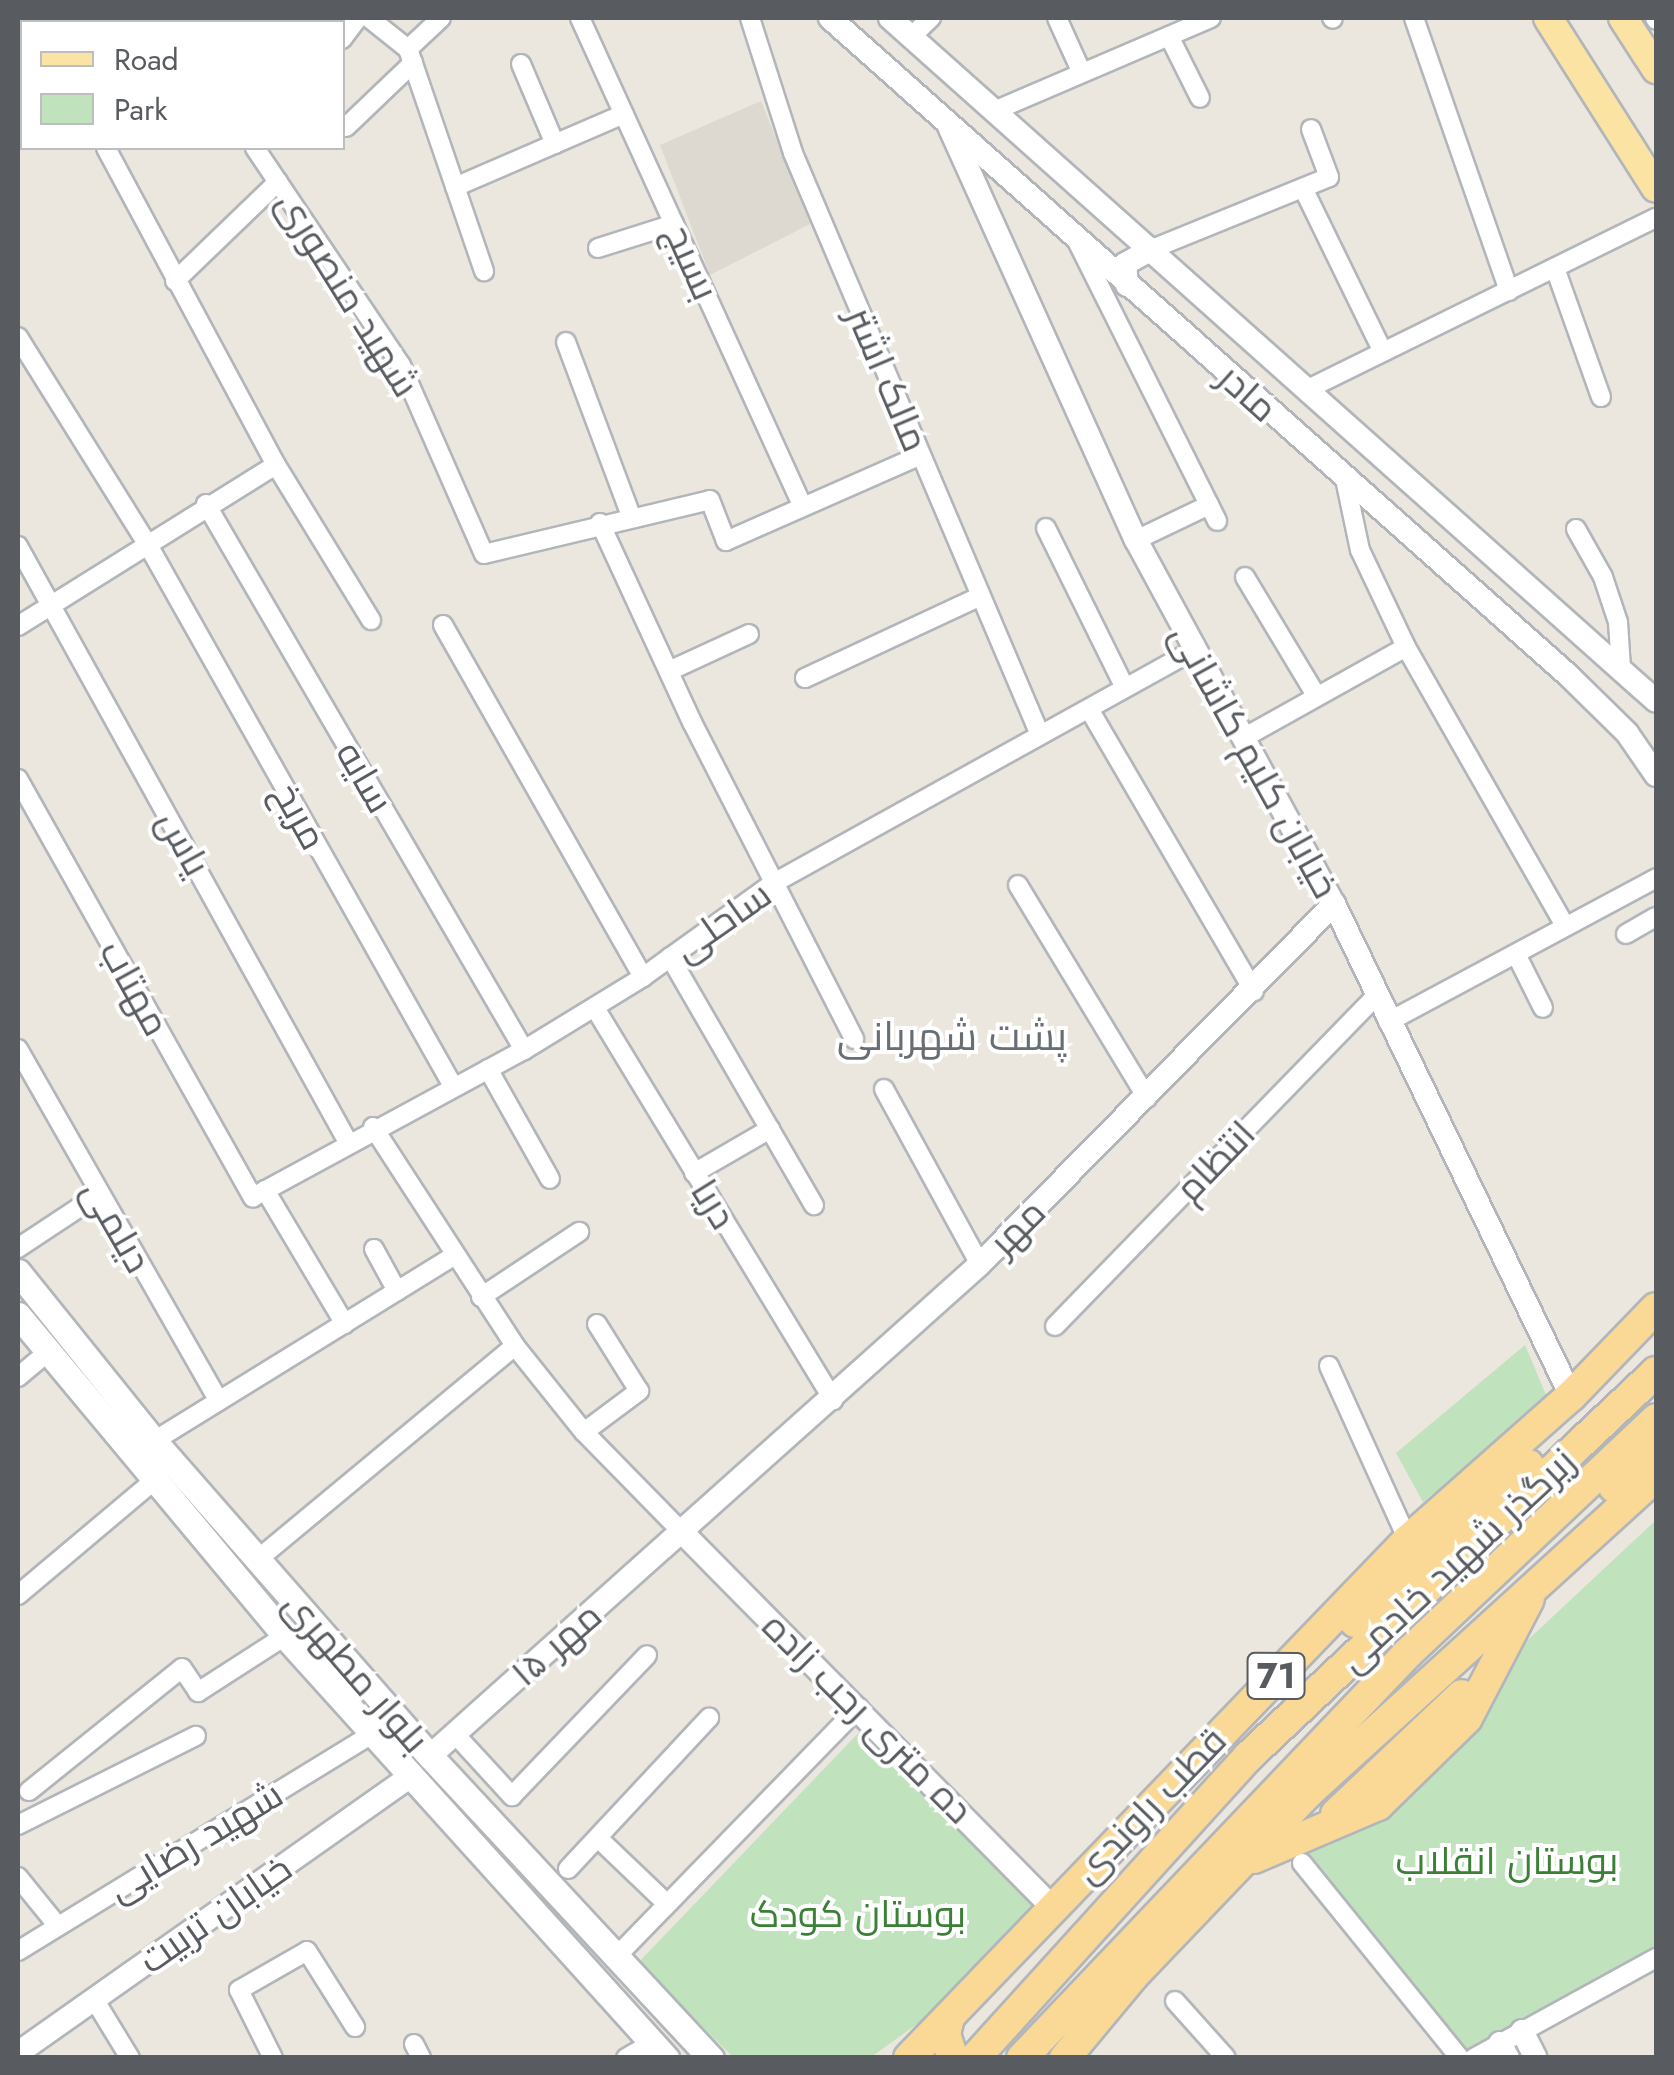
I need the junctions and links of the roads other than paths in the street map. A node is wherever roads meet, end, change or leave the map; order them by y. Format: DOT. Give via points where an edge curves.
graph roads {
  1 [pos="369,18"];
  2 [pos="441,18"];
  3 [pos="580,18"];
  4 [pos="750,18"];
  5 [pos="830,18"];
  6 [pos="890,18"];
  7 [pos="931,18"];
  8 [pos="1057,18"];
  9 [pos="1211,18"];
  10 [pos="1414,18"];
  11 [pos="1548,18"];
  12 [pos="1624,18"];
  13 [pos="1184,23"];
  14 [pos="1169,36"];
  15 [pos="911,37"];
  16 [pos="410,56"];
  17 [pos="520,64"];
  18 [pos="1656,69"];
  19 [pos="1082,73"];
  20 [pos="1200,98"];
  21 [pos="994,111"];
  22 [pos="624,114"];
  23 [pos="947,122"];
  24 [pos="346,127"];
  25 [pos="1311,130"];
  26 [pos="555,144"];
  27 [pos="107,150"];
  28 [pos="255,150"];
  29 [pos="278,182"];
  30 [pos="456,187"];
  31 [pos="1303,188"];
  32 [pos="1656,188"];
  33 [pos="1112,211"];
  34 [pos="1656,218"];
  35 [pos="674,224"];
  36 [pos="1082,244"];
  37 [pos="598,248"];
  38 [pos="1152,249"];
  39 [pos="1555,268"];
  40 [pos="484,271"];
  41 [pos="175,281"];
  42 [pos="1127,285"];
  43 [pos="1508,291"];
  44 [pos="18,336"];
  45 [pos="566,342"];
  46 [pos="1384,352"];
  47 [pos="1308,389"];
  48 [pos="1601,397"];
  49 [pos="920,456"];
  50 [pos="276,465"];
  51 [pos="1345,479"];
  52 [pos="206,504"];
  53 [pos="803,507"];
  54 [pos="632,516"];
  55 [pos="600,523"];
  56 [pos="1046,528"];
  57 [pos="1576,529"];
  58 [pos="1136,540"];
  59 [pos="148,545"];
  60 [pos="18,546"];
  61 [pos="1245,577"];
  62 [pos="979,598"];
  63 [pos="53,605"];
  64 [pos="371,620"];
  65 [pos="443,625"];
  66 [pos="18,626"];
  67 [pos="749,634"];
  68 [pos="1406,647"];
  69 [pos="1194,650"];
  70 [pos="1621,669"];
  71 [pos="669,671"];
  72 [pos="805,678"];
  73 [pos="1125,688"];
  74 [pos="1316,695"];
  75 [pos="1656,701"];
  76 [pos="1089,708"];
  77 [pos="1040,735"];
  78 [pos="1244,737"];
  79 [pos="1656,775"];
  80 [pos="18,779"];
  81 [pos="24,806"];
  82 [pos="1656,878"];
  83 [pos="772,884"];
  84 [pos="1018,885"];
  85 [pos="1334,904"];
  86 [pos="1656,917"];
  87 [pos="1566,926"];
  88 [pos="1626,934"];
  89 [pos="1516,954"];
  90 [pos="670,957"];
  91 [pos="643,977"];
  92 [pos="1254,991"];
  93 [pos="1375,997"];
  94 [pos="595,1008"];
  95 [pos="1543,1008"];
  96 [pos="1388,1022"];
  97 [pos="854,1039"];
  98 [pos="18,1049"];
  99 [pos="524,1050"];
  100 [pos="488,1069"];
  101 [pos="453,1086"];
  102 [pos="884,1089"];
  103 [pos="1147,1098"];
  104 [pos="374,1128"];
  105 [pos="770,1130"];
  106 [pos="348,1142"];
  107 [pos="694,1173"];
  108 [pos="550,1178"];
  109 [pos="259,1193"];
  110 [pos="98,1194"];
  111 [pos="814,1205"];
  112 [pos="579,1232"];
  113 [pos="18,1248"];
  114 [pos="374,1250"];
  115 [pos="452,1257"];
  116 [pos="980,1264"];
  117 [pos="18,1272"];
  118 [pos="397,1292"];
  119 [pos="481,1296"];
  120 [pos="1656,1308"];
  121 [pos="18,1316"];
  122 [pos="344,1324"];
  123 [pos="597,1324"];
  124 [pos="1055,1326"];
  125 [pos="515,1346"];
  126 [pos="1656,1349"];
  127 [pos="47,1353"];
  128 [pos="1329,1366"];
  129 [pos="1656,1372"];
  130 [pos="18,1377"];
  131 [pos="1572,1396"];
  132 [pos="833,1400"];
  133 [pos="219,1401"];
  134 [pos="1656,1419"];
  135 [pos="584,1432"];
  136 [pos="154,1441"];
  137 [pos="1656,1448"];
  138 [pos="1656,1476"];
  139 [pos="152,1482"];
  140 [pos="1656,1498"];
  141 [pos="1625,1504"];
  142 [pos="682,1533"];
  143 [pos="1408,1540"];
  144 [pos="258,1560"];
  145 [pos="1538,1582"];
  146 [pos="18,1595"];
  147 [pos="285,1636"];
  148 [pos="648,1655"];
  149 [pos="859,1707"];
  150 [pos="709,1718"];
  151 [pos="374,1733"];
  152 [pos="454,1733"];
  153 [pos="196,1736"];
  154 [pos="430,1756"];
  155 [pos="1248,1757"];
  156 [pos="1300,1762"];
  157 [pos="412,1775"];
  158 [pos="29,1791"];
  159 [pos="18,1825"];
  160 [pos="598,1838"];
  161 [pos="1242,1862"];
  162 [pos="1302,1863"];
  163 [pos="568,1869"];
  164 [pos="18,1877"];
  165 [pos="667,1904"];
  166 [pos="1052,1906"];
  167 [pos="57,1925"];
  168 [pos="18,1951"];
  169 [pos="1656,1958"];
  170 [pos="614,1959"];
  171 [pos="94,1999"];
  172 [pos="1175,2000"];
  173 [pos="355,2028"];
  174 [pos="1522,2031"];
  175 [pos="949,2036"];
  176 [pos="659,2050"];
  177 [pos="1504,2050"];
  178 [pos="18,2052"];
  179 [pos="130,2058"];
  180 [pos="272,2058"];
  181 [pos="626,2058"];
  182 [pos="711,2058"];
  183 [pos="909,2058"];
  184 [pos="975,2058"];
  185 [pos="1022,2058"];
  186 [pos="1065,2058"];
  187 [pos="1226,2058"];
  188 [pos="1460,2058"];
  189 [pos="1474,2058"];
  190 [pos="1536,2058"];
  1 -- 16 [label="street"];
  2 -- 16 [label="street"];
  3 -- 22 [label="street, بسیج"];
  4 -- 49 [label="street, مالک اشتر" via="794,153"];
  5 -- 23 [label="street, مادر"];
  6 -- 15 [label="street, مادر"];
  7 -- 15 [label="street"];
  8 -- 19 [label="street"];
  9 -- 13 [label="street"];
  10 -- 43 [label="street"];
  11 -- 32 [label="main road"];
  12 -- 18 [label="main road"];
  13 -- 14 [label="street"];
  14 -- 19 [label="street"];
  14 -- 20 [label="street"];
  15 -- 21 [label="street, مادر"];
  16 -- 24 [label="street"];
  16 -- 30 [label="street"];
  17 -- 26 [label="street"];
  19 -- 21 [label="street"];
  21 -- 33 [label="street, مادر"];
  22 -- 26 [label="street"];
  22 -- 35 [label="street, بسیج"];
  23 -- 36 [label="street, مادر"];
  23 -- 58 [label="street, خیابان کلیم کاشانی"];
  25 -- 31 [label="street" via="1329,177"];
  26 -- 30 [label="street"];
  27 -- 41 [label="street"];
  28 -- 29 [label="street, شهید منصوری"];
  29 -- 41 [label="street"];
  29 -- 55 [label="street, شهید منصوری" via="401,364 484,554"];
  30 -- 40 [label="street"];
  31 -- 38 [label="street"];
  31 -- 46 [label="street"];
  33 -- 36 [label="street" via="1116,237 1110,245"];
  33 -- 38 [label="street, مادر"];
  34 -- 39 [label="street"];
  35 -- 37 [label="street"];
  35 -- 53 [label="street, بسیج"];
  36 -- 42 [label="street, مادر"];
  36 -- 58 [label="street" via="1213,513"];
  38 -- 42 [label="street" via="1132,255"];
  38 -- 47 [label="street, مادر"];
  39 -- 43 [label="street"];
  39 -- 48 [label="street"];
  41 -- 50 [label="street"];
  42 -- 51 [label="street, مادر"];
  43 -- 46 [label="street"];
  44 -- 59 [label="street, مریخ"];
  45 -- 54 [label="street"];
  46 -- 47 [label="street"];
  47 -- 70 [label="street, مادر"];
  49 -- 53 [label="street"];
  49 -- 62 [label="street, مالک اشتر"];
  50 -- 52 [label="street"];
  50 -- 64 [label="street"];
  51 -- 68 [label="street" via="1360,550"];
  51 -- 79 [label="street, مادر" via="1568,675 1627,732"];
  52 -- 59 [label="street"];
  52 -- 99 [label="street, سایه"];
  53 -- 54 [label="street" via="726,541 710,500"];
  54 -- 55 [label="street"];
  55 -- 71 [label="street"];
  56 -- 73 [label="street"];
  57 -- 70 [label="street" via="1618,622"];
  58 -- 69 [label="street, خیابان کلیم کاشانی"];
  59 -- 63 [label="street"];
  59 -- 101 [label="street, مریخ"];
  60 -- 63 [label="street, یاس"];
  61 -- 74 [label="street"];
  62 -- 72 [label="street"];
  62 -- 77 [label="street, مالک اشتر"];
  63 -- 66 [label="street"];
  63 -- 106 [label="street, یاس"];
  65 -- 91 [label="street"];
  67 -- 71 [label="street"];
  68 -- 74 [label="street"];
  68 -- 87 [label="street"];
  69 -- 73 [label="street, ساحلی"];
  69 -- 78 [label="street, خیابان کلیم کاشانی"];
  70 -- 75 [label="street, مادر"];
  71 -- 83 [label="street"];
  73 -- 76 [label="street, ساحلی"];
  74 -- 78 [label="street"];
  76 -- 77 [label="street, ساحلی"];
  76 -- 92 [label="street"];
  77 -- 83 [label="street, ساحلی"];
  78 -- 85 [label="street, خیابان کلیم کاشانی"];
  80 -- 81 [label="street, مهتاب"];
  81 -- 109 [label="street, مهتاب"];
  82 -- 87 [label="street"];
  83 -- 90 [label="street, ساحلی"];
  83 -- 97 [label="street"];
  84 -- 103 [label="street"];
  85 -- 92 [label="street, مهر"];
  85 -- 93 [label="street, خیابان کلیم کاشانی"];
  86 -- 88 [label="street"];
  87 -- 89 [label="street"];
  89 -- 95 [label="street"];
  89 -- 96 [label="street"];
  90 -- 91 [label="street, ساحلی"];
  90 -- 105 [label="street"];
  91 -- 94 [label="street, ساحلی"];
  92 -- 103 [label="street, مهر"];
  93 -- 96 [label="street, خیابان کلیم کاشانی"];
  93 -- 124 [label="street, انتظام"];
  94 -- 99 [label="street, ساحلی"];
  94 -- 107 [label="street, دریا"];
  96 -- 131 [label="street, خیابان کلیم کاشانی"];
  98 -- 110 [label="street, دیلمی"];
  99 -- 100 [label="street, ساحلی"];
  100 -- 101 [label="street, ساحلی"];
  100 -- 108 [label="street"];
  101 -- 104 [label="street, ساحلی"];
  102 -- 116 [label="street"];
  103 -- 116 [label="street, مهر"];
  104 -- 106 [label="street, ساحلی"];
  104 -- 115 [label="street"];
  105 -- 107 [label="street"];
  105 -- 111 [label="street"];
  106 -- 109 [label="street, ساحلی"];
  107 -- 132 [label="street, دریا"];
  109 -- 122 [label="street, مهتاب"];
  110 -- 113 [label="street"];
  110 -- 133 [label="street, دیلمی"];
  112 -- 119 [label="street"];
  114 -- 118 [label="street"];
  115 -- 118 [label="street"];
  115 -- 119 [label="street"];
  116 -- 132 [label="street, مهر"];
  117 -- 136 [label="main road, بلوار مطهری"];
  118 -- 122 [label="street"];
  119 -- 125 [label="street"];
  120 -- 131 [label="highway, قطب راوندی / 71"];
  121 -- 127 [label="main road, بلوار مطهری"];
  122 -- 133 [label="street"];
  123 -- 135 [label="street" via="640,1391"];
  125 -- 135 [label="street"];
  125 -- 144 [label="street"];
  126 -- 155 [label="highway" via="1288,1682"];
  127 -- 130 [label="street"];
  127 -- 139 [label="main road, بلوار مطهری"];
  128 -- 143 [label="street"];
  129 -- 155 [label="highway, زیرگذر شهید خادمی"];
  131 -- 143 [label="highway, قطب راوندی / 71"];
  132 -- 142 [label="street, مهر"];
  133 -- 136 [label="street"];
  134 -- 156 [label="highway, زیرگذر شهید خادمی"];
  135 -- 142 [label="street"];
  136 -- 144 [label="main road, بلوار مطهری"];
  137 -- 156 [label="highway" via="1362,1719"];
  138 -- 141 [label="highway"];
  139 -- 146 [label="street"];
  139 -- 147 [label="main road, بلوار مطهری"];
  140 -- 141 [label="street"];
  141 -- 145 [label="highway"];
  142 -- 149 [label="street, ده متری رجب زاده"];
  142 -- 152 [label="street, مهر ۱۵"];
  143 -- 166 [label="highway, قطب راوندی / 71"];
  144 -- 154 [label="main road, بلوار مطهری"];
  145 -- 161 [label="highway"];
  145 -- 161 [label="highway" via="1496,1663 1319,1830"];
  147 -- 151 [label="main road, بلوار مطهری"];
  147 -- 158 [label="street" via="198,1692 182,1668"];
  148 -- 152 [label="street" via="512,1796"];
  149 -- 165 [label="street"];
  149 -- 166 [label="street, ده متری رجب زاده"];
  150 -- 160 [label="street"];
  151 -- 157 [label="main road, بلوار مطهری"];
  151 -- 167 [label="street, شهید رضایی"];
  152 -- 154 [label="street, مهر ۱۵"];
  153 -- 159 [label="street"];
  154 -- 170 [label="main road, بلوار مطهری"];
  155 -- 184 [label="highway, زیرگذر شهید خادمی"];
  156 -- 185 [label="highway, زیرگذر شهید خادمی"];
  157 -- 171 [label="street, خیابان تربیت"];
  157 -- 176 [label="main road, بلوار مطهری"];
  160 -- 163 [label="street"];
  160 -- 165 [label="street"];
  161 -- 186 [label="highway"];
  162 -- 188 [label="street"];
  164 -- 167 [label="street"];
  165 -- 170 [label="street"];
  166 -- 175 [label="highway, قطب راوندی / 71"];
  167 -- 168 [label="street, شهید رضایی"];
  169 -- 174 [label="street"];
  170 -- 182 [label="main road, بلوار مطهری"];
  171 -- 178 [label="street, خیابان تربیت"];
  171 -- 179 [label="street"];
  172 -- 187 [label="street"];
  173 -- 180 [label="street" via="307,1951 239,1990"];
  174 -- 177 [label="street"];
  174 -- 190 [label="street"];
  175 -- 183 [label="highway, قطب راوندی / 71"];
  176 -- 181 [label="street"];
  177 -- 189 [label="street"];
}
